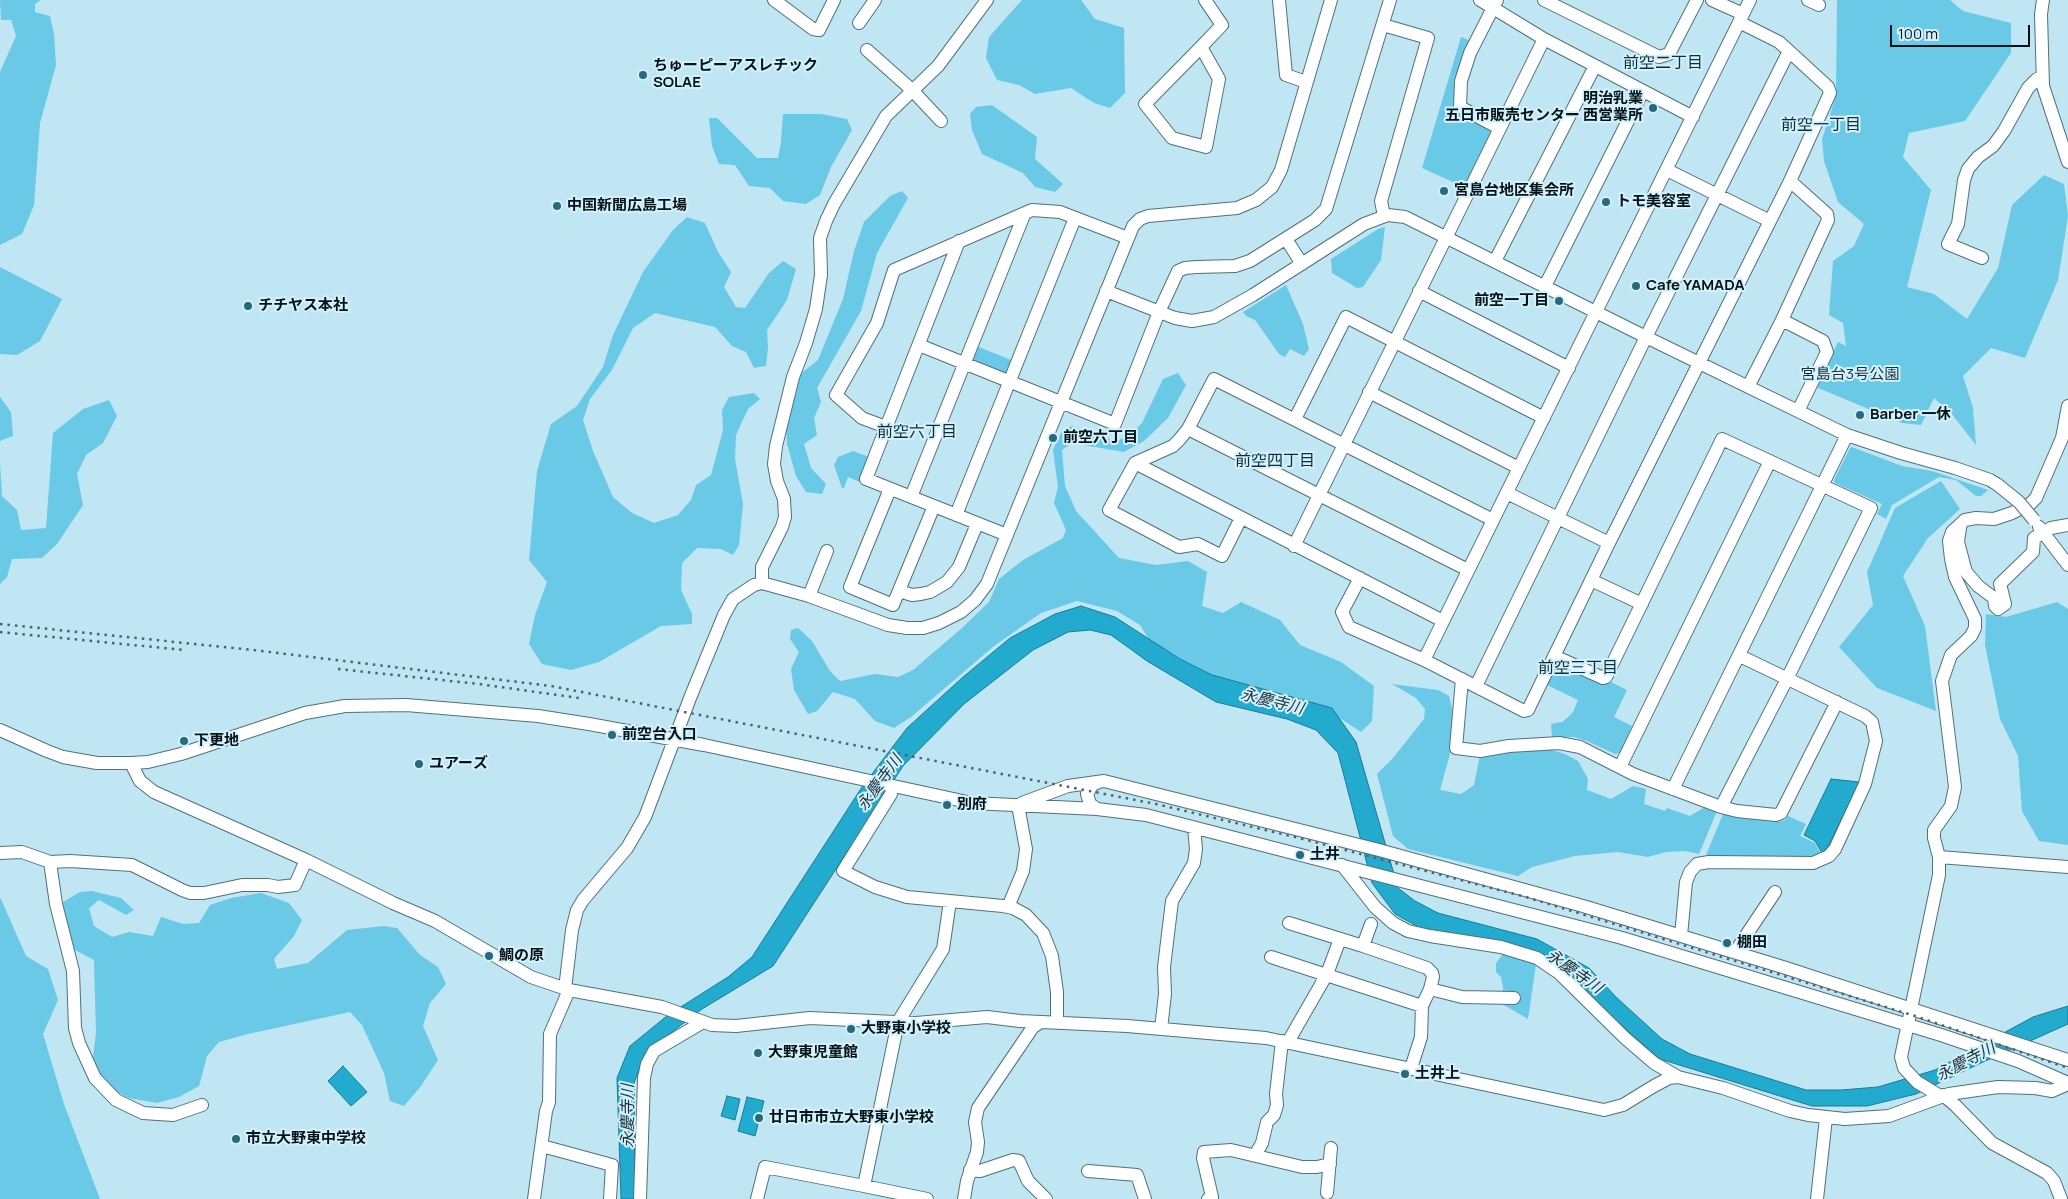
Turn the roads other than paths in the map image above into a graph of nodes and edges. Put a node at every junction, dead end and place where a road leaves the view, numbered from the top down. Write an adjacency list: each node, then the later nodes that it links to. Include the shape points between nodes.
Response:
1 (774, 0): 15 (street)
2 (834, 0): 15 (street, via 819,30 813,29)
3 (875, 0): 18 (street)
4 (987, 0): 27 (street, via 950,52)
5 (1205, 0): 21 (street, via 1222,25)
6 (1279, 0): 26 (street, via 1286,75)
7 (1331, 0): 26 (street)
8 (1390, 0): 19 (street)
9 (1480, 0): 16 (street)
10 (1544, 0): 11 (street, via 1659,57 1669,54)
11 (1697, 0)
12 (1712, 0): 17 (street)
13 (1750, 0): 17 (street)
14 (2043, 0): 25 (street)
15 (788, 4)
16 (1496, 4): 20 (street); 31 (street, via 1470,53 1461,81 1460,108)
17 (1741, 18): 23 (street); 29 (street)
18 (859, 23)
19 (1383, 25): 37 (street, via 1428,38 1381,201); 42 (street, via 1326,209)
20 (1544, 39): 24 (street); 31 (street)
21 (1200, 47): 21 (street, via 1219,78 1206,146 1172,138 1145,104)
22 (867, 50): 27 (street)
23 (1789, 51): 34 (street, via 1828,87 1830,93); 35 (street)
24 (1595, 66): 28 (street); 45 (street)
25 (2042, 78): 32 (street); 44 (street, via 2028,88 2004,131 1968,169 1964,180 1958,224 1948,244)
26 (1306, 82): 41 (street, via 1278,179 1264,194 1237,208 1148,216 1133,226)
27 (912, 90): 30 (street); 97 (street, via 886,116 834,204 820,238 821,275 816,309 793,377 776,446 774,464 784,499 785,517 762,567)
28 (1643, 91): 29 (street); 47 (street)
29 (1693, 117): 33 (street)
30 (941, 121)
31 (1499, 128): 40 (street)
32 (2068, 162)
33 (1667, 170): 35 (street); 51 (street)
34 (1790, 180): 39 (street); 52 (street, via 1826,214 1828,220)
35 (1718, 196): 39 (street); 53 (street)
36 (1024, 215): 38 (street, via 1032,210 1060,212); 43 (street); 56 (street)
37 (1384, 216): 40 (street, via 1405,217); 46 (street, via 1364,224)
38 (1075, 218): 41 (street); 59 (street)
39 (1770, 221): 57 (street)
40 (1446, 236): 45 (street); 49 (street)
41 (1128, 238): 48 (street)
42 (1286, 239): 46 (street); 50 (street, via 1235,266 1178,271)
43 (959, 241): 55 (street); 67 (street, via 894,270 877,323 836,395 862,418)
44 (1982, 258)
45 (1495, 261): 47 (street)
46 (1302, 264): 50 (street, via 1223,313 1192,321)
47 (1545, 286): 51 (street)
48 (1106, 291): 50 (street); 62 (street)
49 (1419, 291): 54 (street); 58 (street)
50 (1159, 312): 62 (street, via 1114,424)
51 (1596, 312): 53 (street); 58 (street)
52 (1782, 320): 60 (street); 64 (street, via 1823,341 1827,352)
53 (1646, 338): 57 (street); 83 (street)
54 (1394, 342): 61 (street); 65 (street); 66 (street, via 1346,318)
55 (919, 345): 56 (street); 67 (street)
56 (964, 363): 59 (street); 79 (street)
57 (1699, 363): 60 (street); 90 (street)
58 (1569, 368): 65 (street)
59 (1010, 382): 62 (street); 81 (street)
60 (1748, 387): 64 (street)
61 (1369, 392): 71 (street); 74 (street)
62 (1062, 402): 89 (street)
63 (2068, 406): 70 (street)
64 (1798, 412): 69 (street)
65 (1544, 418): 74 (street)
66 (1295, 419): 68 (street, via 1214,379); 71 (street)
67 (886, 428): 76 (street, via 866,479)
68 (1188, 429): 73 (street, via 1173,446); 78 (street)
69 (1847, 435): 75 (street); 88 (street, bridge, via 1990,480 2019,502)
70 (2065, 438): 85 (street, via 2041,490 2030,504 1994,519 1976,518)
71 (1344, 444): 78 (street); 84 (street)
72 (1770, 461): 75 (street); 100 (street, via 1722,439); 112 (street)
73 (1135, 463): 82 (street); 82 (street, via 1109,510 1179,547 1198,544 1222,556)
74 (1519, 468): 77 (street)
75 (1822, 486): 103 (street); 105 (street, via 1871,508)
76 (890, 489): 79 (street); 98 (street, via 850,587 893,605)
77 (1507, 493): 83 (street); 84 (street)
78 (1319, 495): 91 (street); 94 (street)
79 (911, 497): 80 (street)
80 (934, 506): 81 (street); 98 (street)
81 (956, 515): 86 (street)
82 (1241, 518): 91 (street)
83 (1558, 518): 90 (street); 107 (street)
84 (1493, 520): 94 (street)
85 (1961, 523): 88 (street, via 1958,542 1966,572 1994,598 1994,606 1998,609 2005,604 2000,584 2033,552 2032,540); 121 (street, via 1949,541 1950,559 1975,619 1975,628 1951,655 1942,681 1955,787 1951,806 1934,830)
86 (977, 524): 89 (street); 98 (street, via 958,567 947,582 921,594)
87 (2068, 525): 88 (street)
88 (2043, 532): 93 (street)
89 (1007, 535): 99 (street, via 986,584 975,600 953,617 931,626 897,627)
90 (1609, 543): 96 (street)
91 (1294, 546): 95 (street)
92 (828, 551): 99 (street)
93 (2068, 565)
94 (1468, 570): 101 (street)
95 (1360, 578): 101 (street); 104 (street, via 1342,612 1349,627)
96 (1591, 580): 100 (street); 102 (street)
97 (762, 583): 99 (street); 110 (street, via 739,594 728,607)
98 (899, 591)
99 (809, 596)
100 (1642, 604): 102 (street, via 1606,677)
101 (1443, 621): 104 (street)
102 (1554, 656): 107 (street, via 1528,710 1524,711)
103 (1740, 656): 105 (street); 114 (street)
104 (1424, 660): 106 (street)
105 (1787, 678): 108 (street); 117 (street)
106 (1462, 679): 107 (street); 112 (street, via 1456,748 1480,751 1559,743 1580,748)
107 (1476, 686)
108 (1837, 702): 117 (street, via 1781,813); 131 (street, via 1872,722 1876,741 1865,784 1835,849 1829,856 1813,863 1698,864 1686,882)
109 (0, 730): 111 (street, via 63,756 97,763)
110 (675, 739): 111 (street, via 538,716 365,704 305,713 181,754); 115 (street, via 861,778); 137 (street, via 637,833 577,910)
111 (131, 764): 122 (street, via 136,776 149,789)
112 (1620, 767): 114 (street)
113 (1104, 781): 116 (street, via 1068,786); 118 (street, via 1092,784 1087,794 1090,804); 131 (street, via 1379,850)
114 (1673, 788): 117 (street)
115 (894, 790): 116 (street, via 972,803); 127 (street, via 843,871 890,892 924,900)
116 (1018, 805): 118 (street); 128 (street, via 1026,849 1023,871)
117 (1721, 807)
118 (1097, 809): 119 (street, via 1146,815)
119 (1194, 828): 124 (street); 147 (street, via 1194,863 1172,901)
120 (0, 853): 123 (street, via 22,852)
121 (1939, 856): 125 (street); 141 (street, via 1937,885)
122 (306, 860): 123 (street, via 295,885 242,885 204,893 190,893 132,866); 137 (street, via 442,925 531,977)
123 (50, 862): 154 (street, via 56,904 73,971 75,1028 95,1078 116,1100 143,1113 173,1115)
124 (1342, 865): 146 (street, via 1622,938); 151 (street, via 1375,907 1408,931 1501,947 1537,958 1559,973 1654,1063)
125 (2068, 867)
126 (1775, 892): 134 (street)
127 (950, 901): 128 (street); 143 (street, via 943,949)
128 (1008, 907): 145 (street, via 1026,915 1049,944 1057,992)
129 (1288, 923): 132 (street)
130 (1372, 924): 133 (street)
131 (1681, 936): 134 (street)
132 (1340, 939): 133 (street); 136 (street)
133 (1363, 946): 138 (street, via 1427,968 1433,977)
134 (1735, 952): 141 (street)
135 (1271, 957): 136 (street)
136 (1327, 974): 140 (street); 148 (street)
137 (567, 989): 142 (street, via 656,1005); 156 (street, via 550,1034 549,1102)
138 (1430, 989): 139 (street, via 1462,997); 140 (street)
139 (1514, 998)
140 (1422, 1006): 150 (street, via 1421,1037)
141 (1912, 1009): 146 (street); 149 (street)
142 (702, 1022): 143 (street, via 724,1026 810,1018); 166 (street, via 654,1051 646,1064)
143 (898, 1022): 144 (street, via 987,1017); 162 (street)
144 (1041, 1022): 145 (street); 160 (street, via 1033,1027 978,1108 974,1122 977,1152)
145 (1056, 1022): 147 (street)
146 (1909, 1025): 152 (street, via 2018,1061); 153 (street, via 1901,1057 1904,1068 1918,1082)
147 (1161, 1029): 148 (street)
148 (1285, 1041): 150 (street); 158 (street, via 1277,1105 1267,1122)
149 (2068, 1060)
150 (1411, 1068): 151 (street, via 1604,1110 1623,1105 1669,1078)
151 (1678, 1077): 155 (street, via 1723,1088 1790,1111)
152 (2068, 1084): 153 (street, via 2052,1091 1998,1087)
153 (1941, 1096): 155 (street, via 1889,1116); 174 (street, via 1955,1105 1992,1143 2047,1172)
154 (202, 1105)
155 (1826, 1118): 173 (street)
156 (542, 1146): 164 (street); 165 (street, via 612,1165)
157 (1332, 1148): 159 (street)
158 (1257, 1152)
159 (1330, 1164): 163 (street); 172 (street, via 1302,1167 1230,1150 1204,1152 1212,1197)
160 (970, 1170): 169 (street); 170 (street, via 980,1171 1018,1161 1028,1181)
161 (1088, 1171): 171 (street, via 1137,1175)
162 (864, 1186): 167 (street, via 765,1167); 168 (street)
163 (1328, 1193)
164 (534, 1199)
165 (610, 1199)
166 (640, 1199)
167 (757, 1199)
168 (928, 1199)
169 (964, 1199)
170 (1046, 1199)
171 (1145, 1199)
172 (1208, 1199)
173 (1817, 1199)
174 (2061, 1199)

